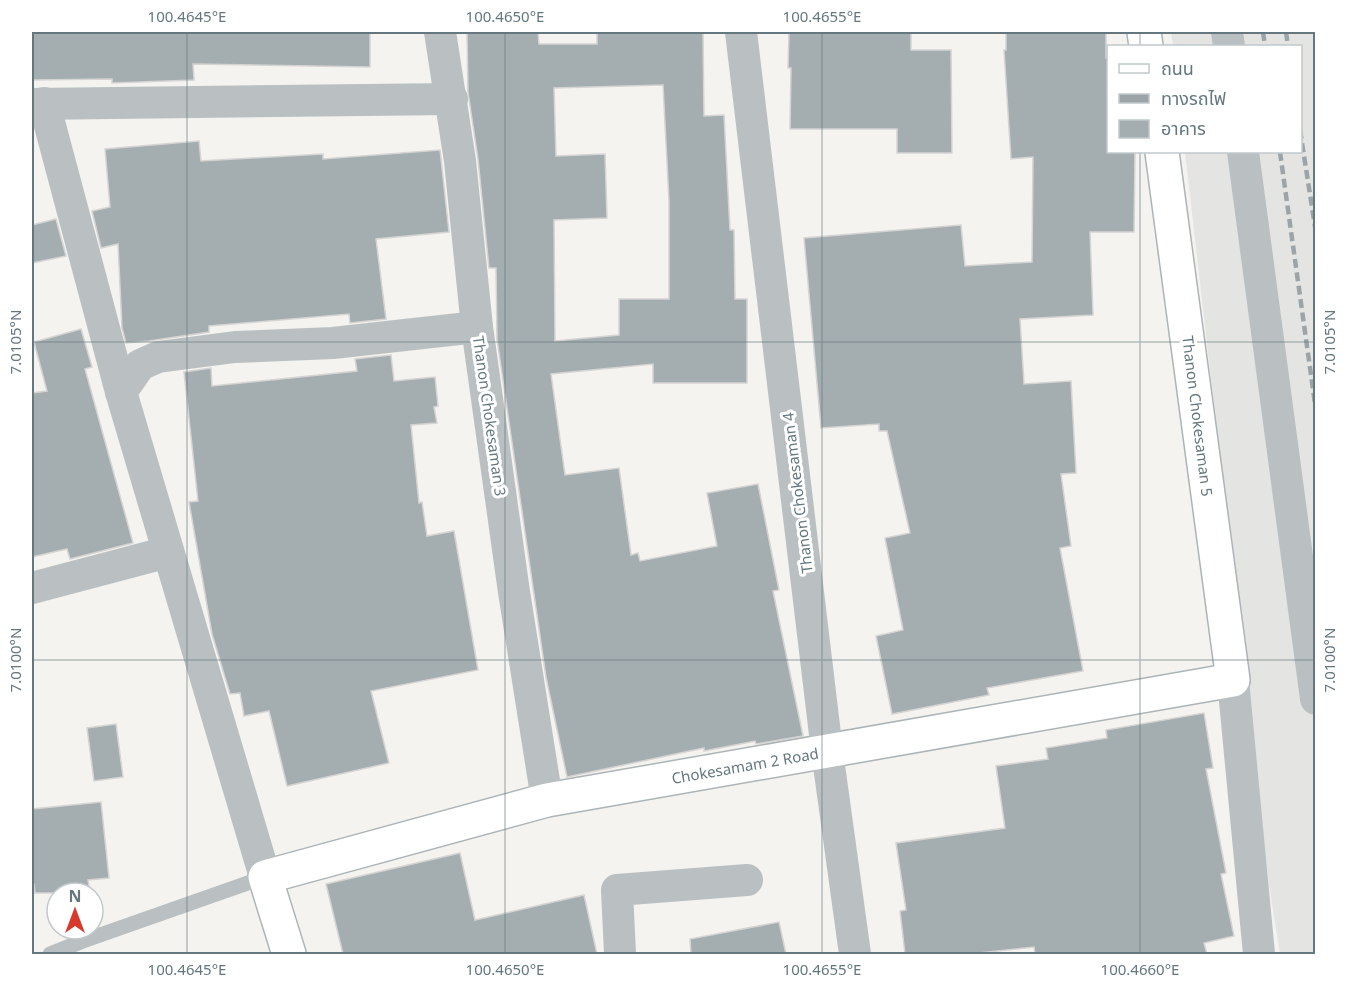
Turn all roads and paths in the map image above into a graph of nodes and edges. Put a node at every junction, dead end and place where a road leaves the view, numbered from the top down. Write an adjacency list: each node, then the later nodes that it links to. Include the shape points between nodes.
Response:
1 (440, 32): 3 (street, Thanon Chokesaman 3)
2 (741, 32): 13 (street, Thanon Chokesaman 4)
3 (452, 99): 4 (street); 7 (street, Thanon Chokesaman 3)
4 (38, 104): 8 (street)
5 (1162, 153): 11 (street, Thanon Chokesaman 5)
6 (1243, 153): 12 (street)
7 (477, 327): 8 (street, via 158,357 140,365); 14 (street, Thanon Chokesaman 3)
8 (121, 392): 9 (street)
9 (168, 552): 10 (street); 15 (street)
10 (32, 588)
11 (1233, 680): 13 (street, Chokesamam 2 Road); 21 (street)
12 (1316, 699)
13 (827, 751): 14 (street, Chokesamam 2 Road); 20 (street, Thanon Chokesaman 4)
14 (547, 800): 15 (street, Chokesamam 2 Road)
15 (265, 877): 17 (lane); 18 (street)
16 (747, 880): 19 (street, via 617,890)
17 (50, 954)
18 (289, 954)
19 (620, 954)
20 (855, 954)
21 (1259, 954)

